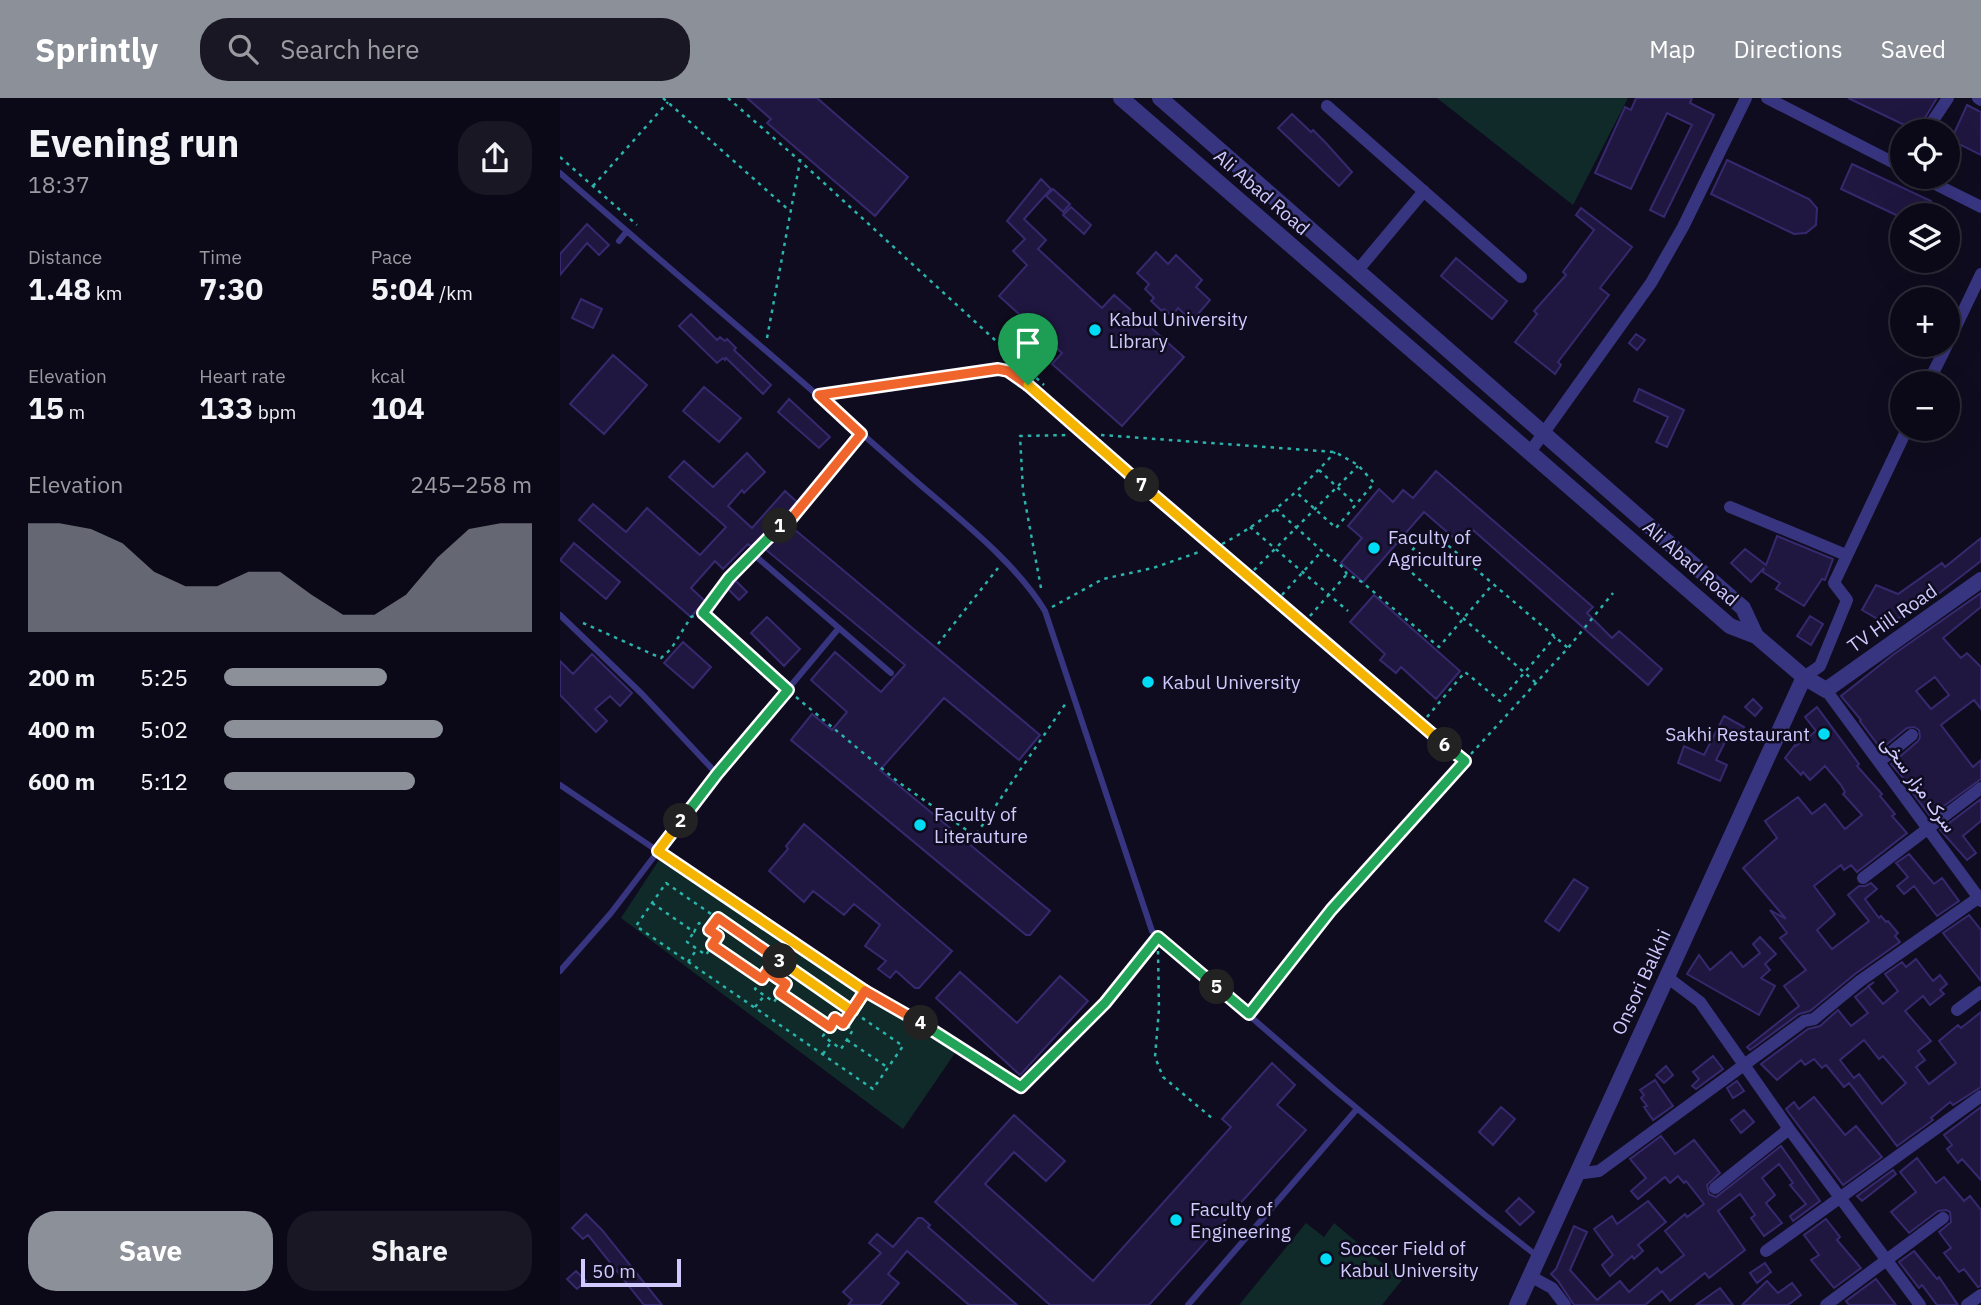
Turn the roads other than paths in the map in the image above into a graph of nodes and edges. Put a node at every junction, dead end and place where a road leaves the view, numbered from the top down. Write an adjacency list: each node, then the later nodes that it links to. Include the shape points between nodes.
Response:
1 (1121, 98): 11 (street, Ali Abad Road)
2 (1160, 98): 8 (street, Ali Abad Road)
3 (1746, 98): 22 (street, via 1651,283)
4 (1767, 98): 9 (street)
5 (1948, 98): 7 (street)
6 (1327, 106): 13 (street)
7 (1934, 119)
8 (1225, 153): 11 (street); 17 (street, Ali Abad Road)
9 (1890, 161)
10 (560, 173): 15 (lane)
11 (1208, 173): 24 (street, Ali Abad Road)
12 (1945, 189): 14 (street)
13 (1424, 191): 17 (street); 19 (street)
14 (1981, 207)
15 (627, 231): 16 (lane); 21 (lane)
16 (619, 242)
17 (1358, 270): 22 (street, Ali Abad Road)
18 (1981, 274): 20 (street)
19 (1521, 277)
20 (1960, 317)
21 (819, 395): 44 (lane, via 1033,591 1045,611 1129,867); 49 (lane, via 998,369 1016,375 1465,761 1331,910)
22 (1543, 432): 24 (street); 31 (street, Ali Abad Road, via 1742,608)
23 (1900, 441): 27 (street)
24 (1530, 452): 31 (street, Ali Abad Road, via 1730,626)
25 (1730, 507): 27 (street)
26 (752, 553): 30 (lane)
27 (1846, 555): 33 (street, via 1835,583 1847,600 1820,666)
28 (1981, 580): 34 (street, TV Hill Road)
29 (560, 615): 37 (lane)
30 (839, 628): 32 (lane); 37 (lane)
31 (1756, 636): 33 (street)
32 (891, 673)
33 (1804, 677): 34 (street); 46 (street, Onsori Balkhi)
34 (1826, 690): 36 (street, سرک مزار سخی)
35 (1912, 735): 36 (street)
36 (1880, 762): 40 (street, سرک مزار سخی)
37 (717, 774): 41 (lane)
38 (560, 785): 41 (lane)
39 (1981, 788): 40 (street)
40 (1927, 827): 42 (street); 43 (street, سرک مزار سخی)
41 (658, 851): 44 (lane, via 865,991 1021,1087 1105,1003); 45 (lane)
42 (1863, 878)
43 (1980, 898): 50 (street)
44 (1158, 937): 49 (lane)
45 (560, 971)
46 (1667, 977): 50 (street, via 1700,1002); 54 (street, Onsori Balkhi)
47 (1981, 992): 48 (street)
48 (1957, 1010)
49 (1249, 1014): 52 (lane)
50 (1744, 1064): 53 (street); 54 (street, via 1599,1171)
51 (1981, 1096): 56 (street)
52 (1357, 1109): 59 (lane); 63 (lane)
53 (1789, 1129): 55 (street); 56 (street)
54 (1576, 1174): 59 (street, Onsori Balkhi)
55 (1715, 1188)
56 (1840, 1199): 58 (street); 60 (street)
57 (1943, 1218): 60 (street)
58 (1766, 1251)
59 (1538, 1257): 61 (street, Onsori Balkhi)
60 (1887, 1260): 66 (street); 67 (street)
61 (1530, 1276): 64 (street, Onsori Balkhi); 65 (street, via 1552,1288)
62 (1981, 1295): 68 (street)
63 (1188, 1305)
64 (1517, 1305)
65 (1565, 1305)
66 (1826, 1305)
67 (1920, 1305)
68 (1967, 1305)

